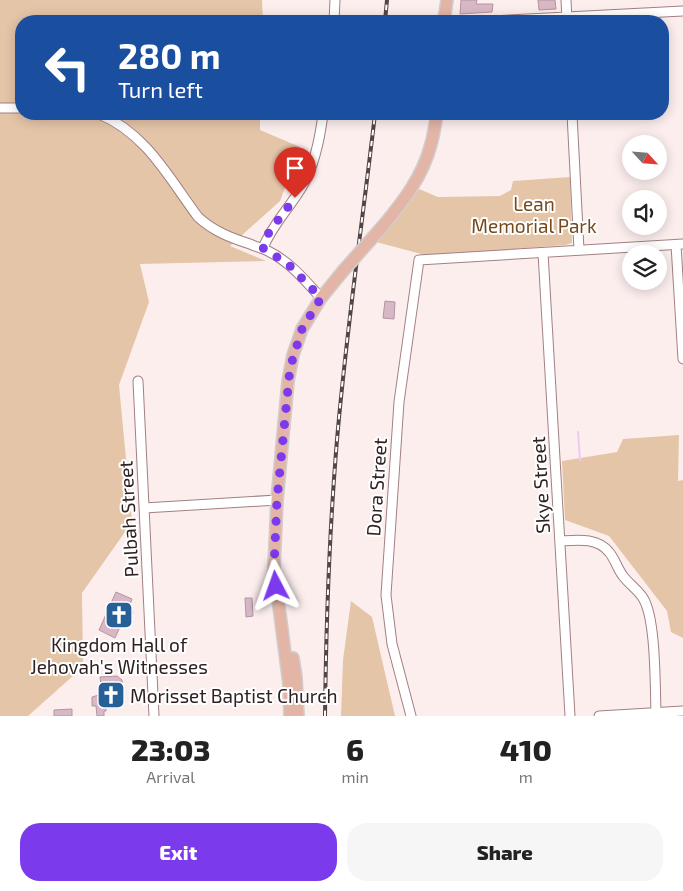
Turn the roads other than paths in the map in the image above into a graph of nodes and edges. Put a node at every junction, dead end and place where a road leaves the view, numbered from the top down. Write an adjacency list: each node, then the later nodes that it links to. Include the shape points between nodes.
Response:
1 (335, 0): 6 (street)
2 (447, 0): 7 (main road)
3 (452, 0): 8 (main road)
4 (566, 0): 9 (street)
5 (683, 10): 10 (street)
6 (334, 15)
7 (445, 15)
8 (451, 15)
9 (567, 15)
10 (619, 15)
11 (0, 108): 12 (street)
12 (15, 108)
13 (114, 120): 18 (street, via 148,147 198,217 208,226)
14 (322, 120): 18 (street, via 309,174 269,232)
15 (435, 120): 21 (main road, bridge, via 429,152 415,182 382,227)
16 (572, 120): 19 (street)
17 (680, 245): 19 (street); 22 (street)
18 (263, 248): 21 (street, via 289,265)
19 (579, 250): 20 (street)
20 (543, 252): 27 (street, Skye Street); 33 (street, Dora Street, via 419,260 399,402 386,594 392,644)
21 (321, 298): 25 (main road, via 302,329 293,355)
22 (682, 322): 23 (street)
23 (683, 360)
24 (138, 381): 26 (street, Pulbah Street)
25 (277, 500): 26 (street); 31 (main road, via 274,568); 32 (main road, via 280,575 296,676)
26 (144, 508): 30 (street, Pulbah Street)
27 (560, 541): 29 (street, via 584,540 603,546 625,579 643,598 651,622); 34 (street, Skye Street)
28 (683, 711): 29 (street)
29 (656, 712): 35 (street)
30 (154, 716)
31 (290, 716)
32 (298, 716)
33 (411, 716)
34 (570, 716)
35 (600, 716)

